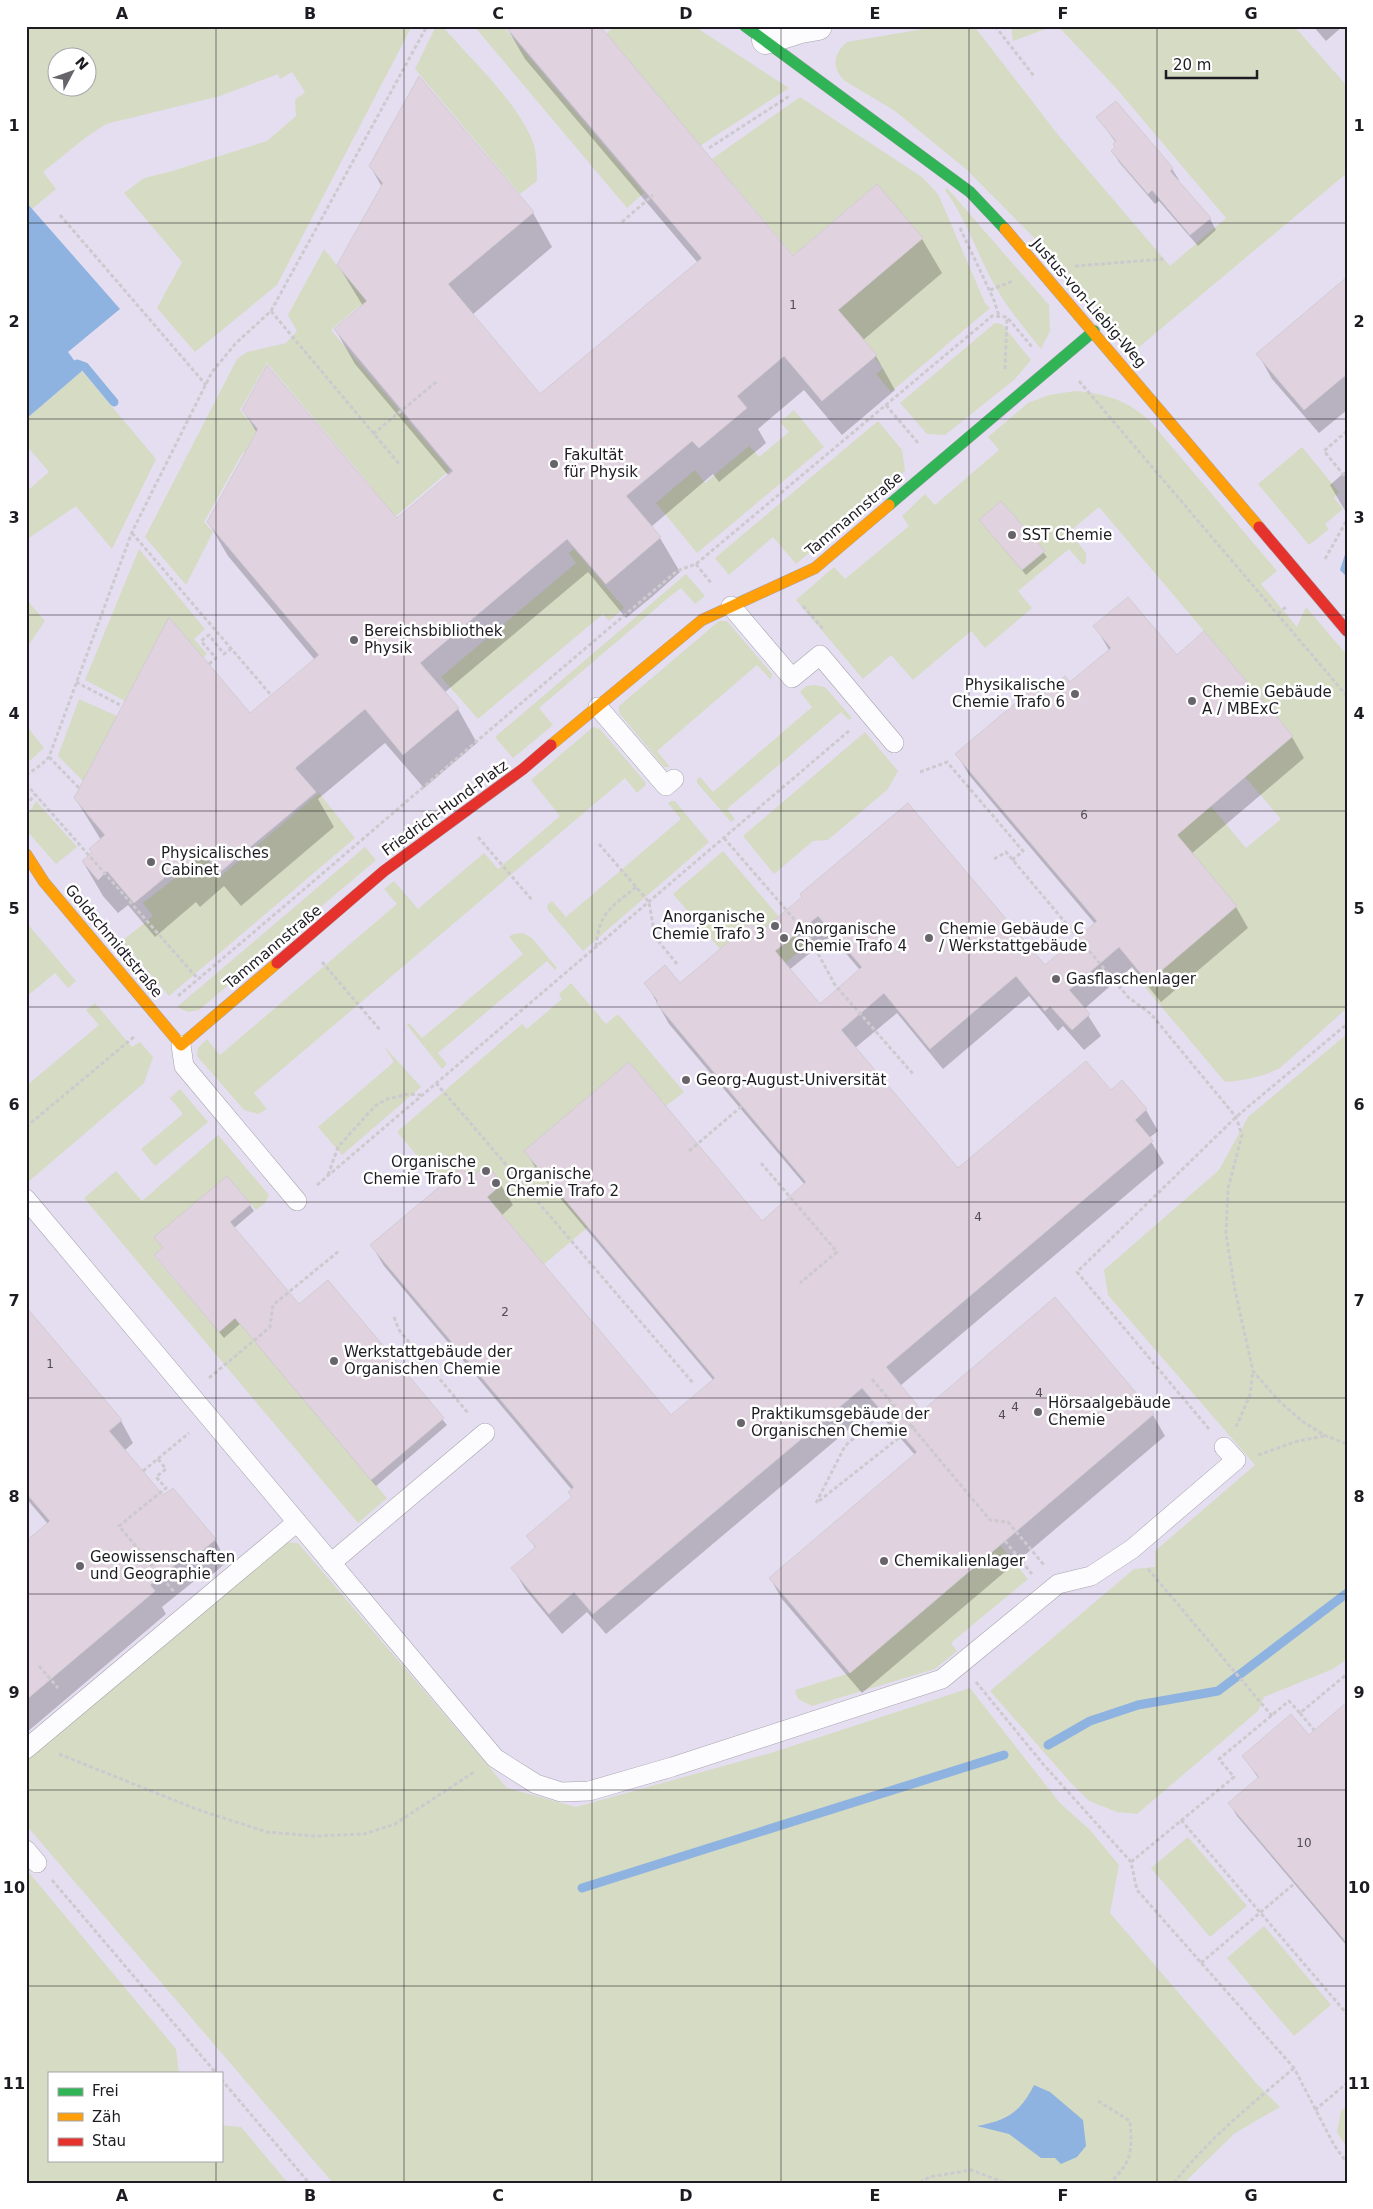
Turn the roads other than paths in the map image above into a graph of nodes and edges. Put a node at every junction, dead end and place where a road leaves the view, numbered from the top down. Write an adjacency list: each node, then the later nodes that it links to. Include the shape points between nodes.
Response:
1 (818, 26): 2 (street)
2 (755, 33): 3 (street, Justus-von-Liebig-Weg, via 970,192)
3 (1094, 331): 4 (street, Tammannstraße, via 815,568); 5 (street, Justus-von-Liebig-Weg)
4 (731, 606): 6 (street, Tammannstraße, via 702,620); 7 (lane, via 792,678 820,655)
5 (1347, 631)
6 (598, 707): 8 (street, Tammannstraße); 9 (lane, via 666,786)
7 (894, 742)
8 (523, 769): 11 (street, Friedrich-Hund-Platz)
9 (674, 779)
10 (26, 854): 12 (street, Goldschmidtstraße, via 44,882)
11 (384, 871): 12 (street, Tammannstraße)
12 (181, 1045): 14 (lane, via 184,1066)
13 (26, 1198): 17 (lane)
14 (297, 1201)
15 (485, 1433): 18 (lane)
16 (1230, 1453): 18 (lane, via 1132,1549 1091,1576 1058,1584 942,1679 589,1791 561,1792 536,1784 495,1758)
17 (297, 1522): 18 (lane); 19 (lane)
18 (331, 1563)
19 (26, 1748)

